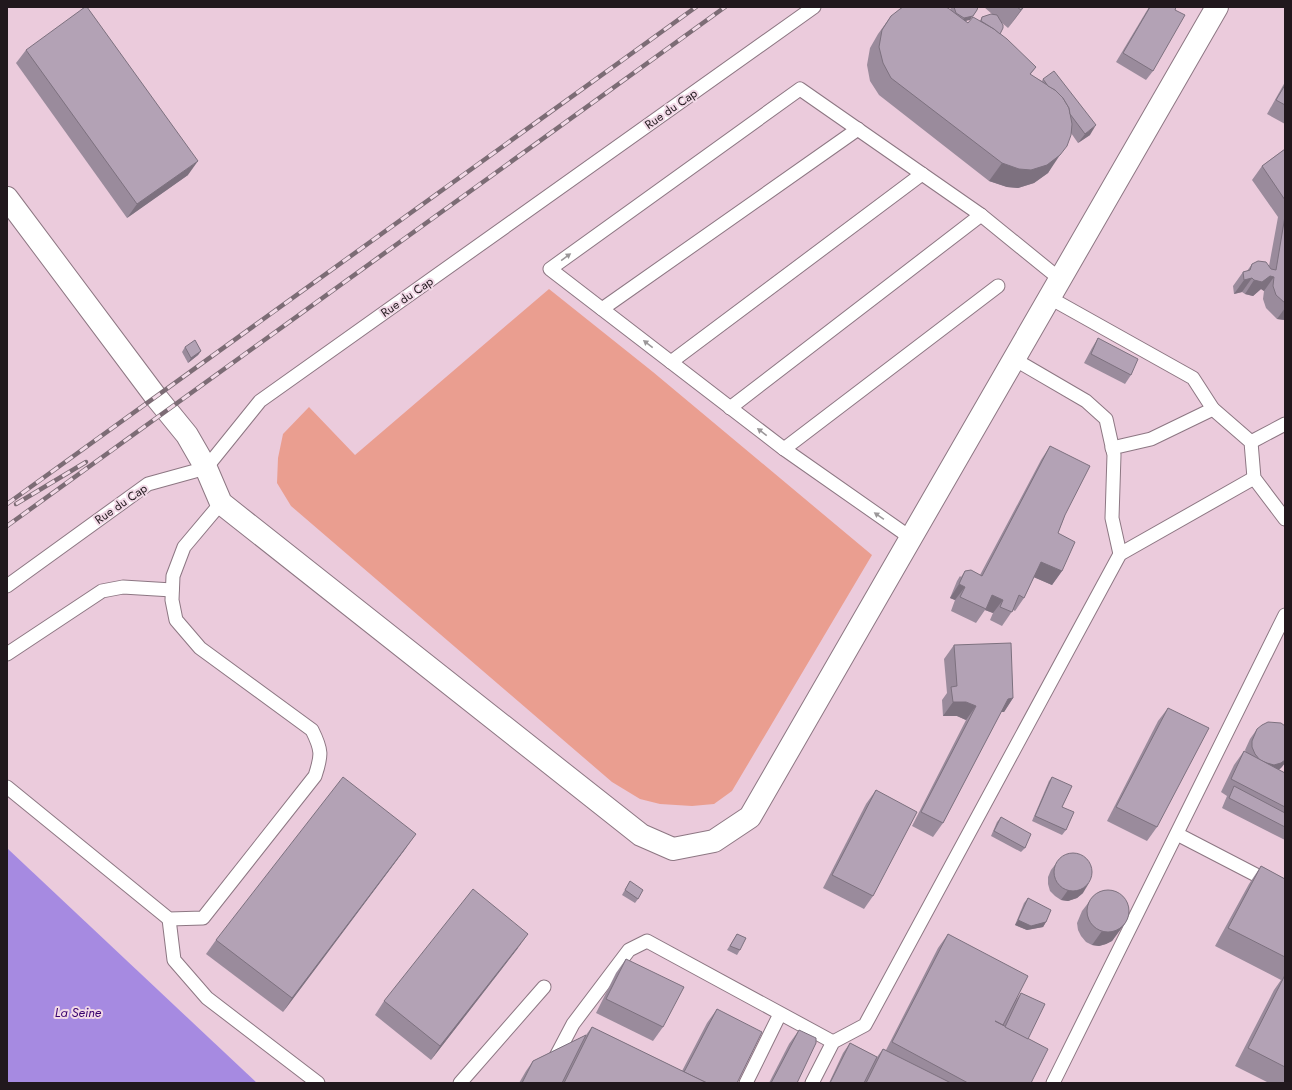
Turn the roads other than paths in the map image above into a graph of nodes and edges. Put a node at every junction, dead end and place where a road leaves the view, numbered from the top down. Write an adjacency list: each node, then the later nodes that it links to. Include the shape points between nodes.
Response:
1 (814, 7): 19 (lane, Rue du Cap, via 260,401)
2 (1217, 7): 7 (street)
3 (858, 129): 4 (lane); 10 (lane); 10 (lane, one-way to 3, via 550,268 800,89)
4 (922, 174): 6 (lane); 12 (lane)
5 (7, 198): 19 (street, via 187,435)
6 (981, 215): 7 (lane); 13 (lane)
7 (1060, 280): 9 (street)
8 (998, 286): 18 (lane)
9 (1050, 298): 11 (street); 14 (lane, via 1194,378)
10 (602, 309): 12 (lane, one-way to 10)
11 (1014, 359): 17 (lane, via 1086,401 1106,419); 23 (street)
12 (671, 362): 13 (lane)
13 (730, 408): 18 (lane, one-way to 13)
14 (1213, 409): 16 (lane); 17 (lane, via 1151,439)
15 (1285, 424): 16 (lane)
16 (1251, 442): 20 (lane)
17 (1112, 448): 24 (lane, via 1112,518)
18 (784, 449): 23 (lane, one-way to 18)
19 (206, 468): 21 (street); 25 (lane, Rue du Cap, via 148,484)
20 (1254, 478): 22 (lane); 24 (lane)
21 (221, 503): 23 (street, via 641,835 673,849 714,841 750,816); 26 (lane, via 184,547 173,576)
22 (1285, 519)
23 (911, 538)
24 (1120, 554): 35 (lane, via 865,1025)
25 (7, 586)
26 (172, 590): 28 (lane, via 123,587 102,591); 32 (lane, via 176,620 200,648 312,730 320,745 320,761 314,776 202,918)
27 (1285, 615): 30 (lane)
28 (7, 654)
29 (7, 787): 32 (lane)
30 (1177, 834): 31 (lane); 41 (lane)
31 (1285, 890)
32 (169, 919): 36 (lane, via 174,960 208,998)
33 (544, 987): 37 (lane)
34 (780, 1014): 35 (lane); 38 (lane, via 647,942 628,950 573,1024); 39 (lane)
35 (833, 1042): 40 (lane)
36 (318, 1083)
37 (460, 1083)
38 (542, 1083)
39 (746, 1083)
40 (812, 1083)
41 (1053, 1083)

